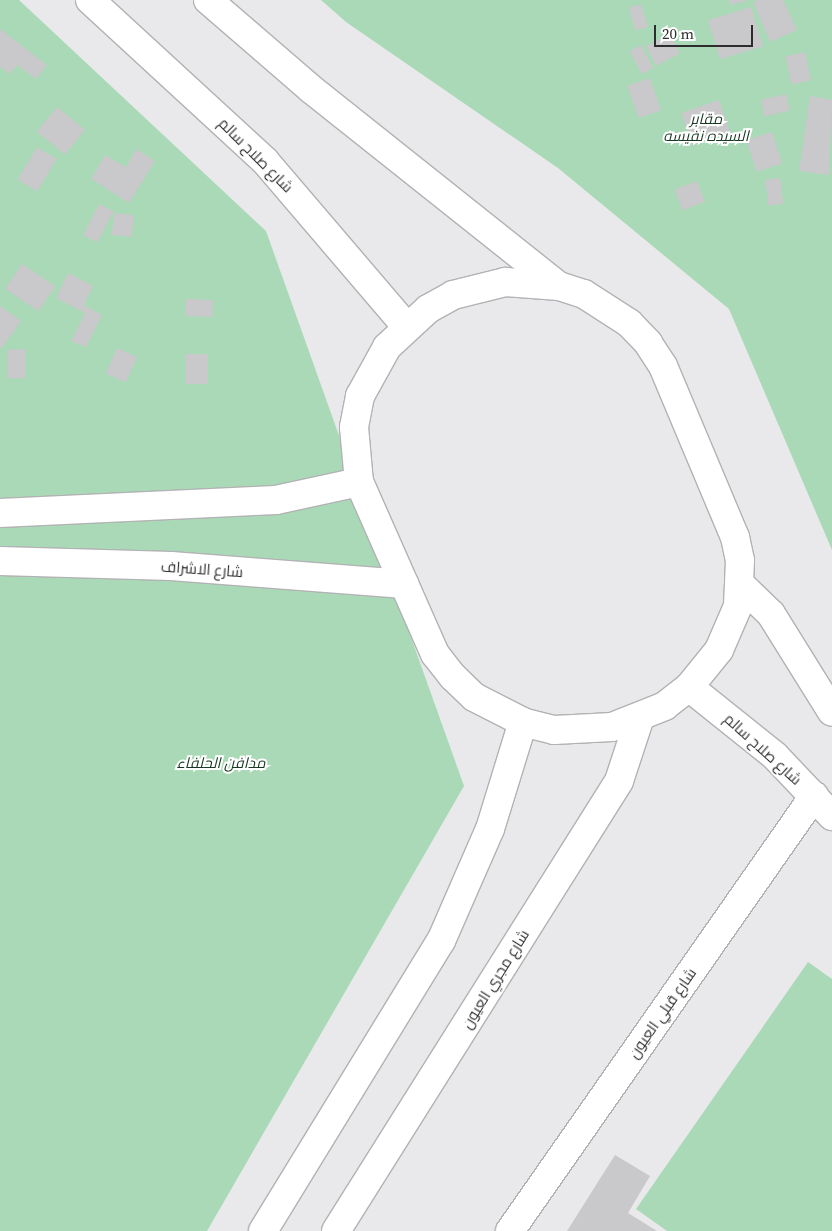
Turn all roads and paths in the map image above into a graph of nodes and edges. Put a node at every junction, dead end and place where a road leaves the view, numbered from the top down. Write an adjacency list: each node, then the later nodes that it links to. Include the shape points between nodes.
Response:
1 (90, 0): 4 (main road, شارع صلاح سالم, via 265,161)
2 (208, 0): 3 (main road, via 342,114)
3 (559, 286): 4 (main road, via 514,282 478,286 444,300); 9 (main road, via 584,294 630,323 663,366 735,537)
4 (406, 326): 5 (main road, via 377,363 360,396 354,427)
5 (359, 482): 6 (main road, via 276,500); 8 (main road)
6 (0, 513)
7 (0, 561): 8 (main road, شارع الاشراف, via 171,566)
8 (404, 584): 13 (main road, via 435,654 453,677 474,697)
9 (740, 584): 10 (main road, via 731,626 719,650); 11 (main road, via 771,614)
10 (689, 687): 12 (main road); 14 (main road, شارع صلاح سالم, via 775,756)
11 (832, 712)
12 (640, 720): 13 (main road, via 583,731); 17 (main road, شارع مجري العيون, via 619,781)
13 (523, 722): 16 (main road, via 490,829 441,942)
14 (814, 796): 15 (main road, شارع صلاح سالم); 18 (main road, شارع قبلي العيون)
15 (832, 816)
16 (263, 1231)
17 (336, 1231)
18 (510, 1231)

